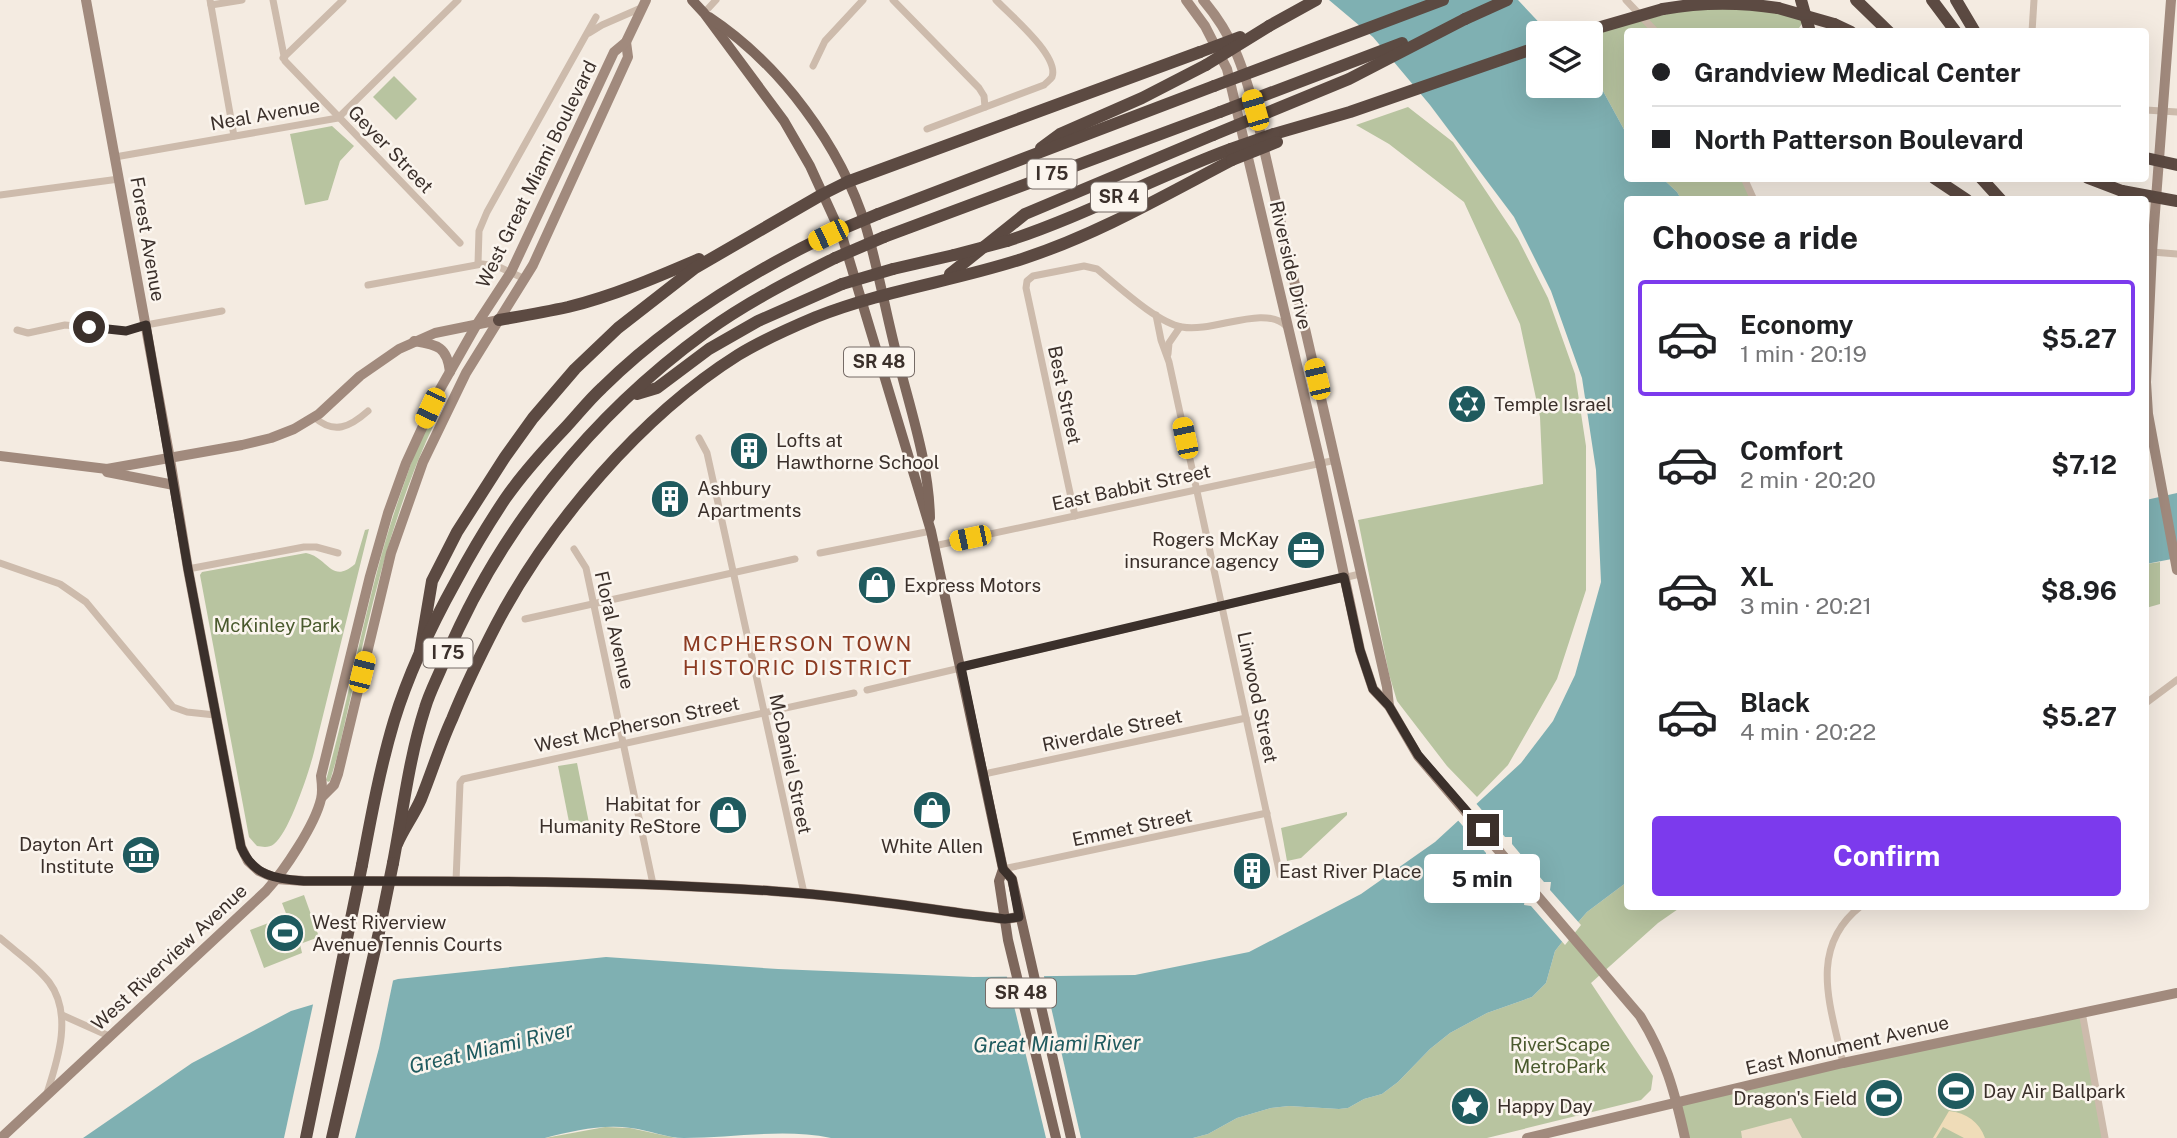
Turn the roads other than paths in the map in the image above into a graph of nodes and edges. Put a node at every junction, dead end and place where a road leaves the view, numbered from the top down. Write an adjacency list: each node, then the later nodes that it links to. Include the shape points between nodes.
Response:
1 (86, 0): 51 (main road, Forest Avenue)
2 (242, 0): 23 (street)
3 (273, 0): 40 (street)
4 (343, 0): 40 (street)
5 (458, 0): 46 (street, Neal Avenue)
6 (692, 0): 25 (main road, SR 48)
7 (716, 0): 25 (street)
8 (863, 0): 41 (street, via 825,41)
9 (893, 0): 42 (street, via 979,88)
10 (996, 0): 42 (street, via 1042,47 1053,68 1052,78)
11 (1186, 0): 81 (main road, Riverside Drive, via 1227,69)
12 (1203, 0): 93 (main road, Riverside Drive, via 1241,62 1255,110)
13 (1316, 0): 28 (highway)
14 (1443, 0): 49 (highway, I 75, bridge)
15 (1507, 0): 27 (highway, I 75)
16 (1626, 0): 30 (street)
17 (1801, 0): 31 (highway)
18 (1856, 0): 33 (highway)
19 (1931, 0): 34 (highway)
20 (1956, 0): 35 (highway)
21 (2034, 0): 36 (street)
22 (2172, 0): 44 (main road)
23 (210, 3): 48 (street)
24 (644, 4): 37 (street); 38 (main road, West Great Miami Boulevard)
25 (704, 13): 55 (main road, SR 48, via 729,29 795,95); 59 (main road, SR 48, via 784,121)
26 (596, 17): 37 (street)
27 (1465, 19): 71 (highway, bridge, via 1349,79 1025,214 955,272); 86 (highway, I 75, bridge, via 835,258 718,324)
28 (1269, 26): 49 (highway, bridge, via 1206,65 1060,134); 55 (highway, bridge)
29 (1603, 26): 32 (highway, bridge, via 1663,9 1721,3 1778,8)
30 (1652, 28)
31 (1809, 28)
32 (1842, 28)
33 (1885, 28)
34 (1953, 28)
35 (1973, 28)
36 (2032, 28)
37 (586, 36): 68 (street, via 486,212 479,231)
38 (626, 42): 69 (main road, West Great Miami Boulevard, via 614,52); 70 (main road, West Great Miami Boulevard, via 628,57)
39 (1526, 51): 50 (highway, bridge)
40 (283, 58): 46 (street, Geyer Street)
41 (813, 66)
42 (985, 107): 47 (street)
43 (2149, 110): 44 (street)
44 (2163, 111): 45 (street); 65 (main road)
45 (2177, 112)
46 (338, 118): 48 (street, Neal Avenue); 64 (street, Geyer Street)
47 (928, 129)
48 (234, 136): 51 (street, Neal Avenue)
49 (1032, 154): 114 (highway, I 75, bridge, via 828,235 767,265 670,330 601,388 505,499 457,578)
50 (1231, 154): 71 (highway, via 1084,236); 86 (highway, SR 4, bridge, via 1181,169 1007,241 842,284 758,321 709,349 657,388)
51 (115, 157): 54 (main road, Forest Avenue)
52 (2149, 159): 53 (highway, bridge)
53 (2177, 165)
54 (119, 179): 60 (street); 79 (main road, Forest Avenue)
55 (847, 182): 59 (highway); 73 (main road, SR 48, via 866,226)
56 (1940, 182): 61 (highway)
57 (1985, 182): 62 (highway)
58 (2098, 182): 63 (highway, bridge)
59 (823, 194): 66 (highway); 74 (main road, SR 48, via 842,236)
60 (0, 195)
61 (1960, 196)
62 (1997, 196)
63 (2177, 201)
64 (460, 243)
65 (2149, 252): 67 (street)
66 (720, 254): 77 (highway, via 593,299); 114 (highway, via 669,286 618,328 533,418 457,532 432,581)
67 (2177, 254)
68 (478, 264): 69 (street); 72 (street)
69 (511, 272): 70 (street); 78 (main road, West Great Miami Boulevard)
70 (525, 279): 77 (main road, West Great Miami Boulevard)
71 (937, 281): 73 (highway)
72 (368, 285)
73 (882, 296): 74 (highway); 99 (main road, SR 48, via 930,497)
74 (861, 302): 99 (main road, SR 48); 128 (highway, via 772,336 700,382 628,447 564,517 497,624)
75 (222, 311): 79 (street)
76 (1156, 315): 80 (street); 84 (street, Linwood Street); 98 (street, Best Street, via 1091,267 1033,276 1027,281)
77 (499, 320): 78 (main road); 126 (main road, West Great Miami Boulevard, via 452,400 415,484 383,583 338,774)
78 (477, 324): 83 (main road); 85 (main road, West Great Miami Boulevard)
79 (146, 325): 82 (street, via 126,331 65,325); 92 (main road, Forest Avenue)
80 (1180, 327): 81 (street, via 1204,328 1255,317 1281,320); 84 (street, Linwood Street, via 1169,343)
81 (1287, 327): 94 (main road, Riverside Drive)
82 (16, 330)
83 (414, 341): 85 (main road, via 442,349); 88 (main road, via 372,366)
84 (1169, 362): 97 (street, Linwood Street)
85 (450, 372): 126 (main road, West Great Miami Boulevard, via 415,443 384,527 321,776)
86 (630, 397): 128 (highway, I 75, via 570,456 526,514 462,619 415,741)
87 (368, 411): 88 (street, via 350,424 334,428)
88 (314, 417): 92 (main road, via 271,438)
89 (2149, 420): 107 (main road)
90 (699, 438): 108 (street, McDaniel Street, via 707,453)
91 (0, 456): 95 (main road)
92 (170, 459): 95 (main road); 96 (main road, Forest Avenue)
93 (1336, 460): 94 (street, East Babbit Street); 109 (main road, Riverside Drive)
94 (1320, 463): 97 (street, East Babbit Street); 110 (main road, Riverside Drive)
95 (90, 468): 96 (main road)
96 (174, 485): 106 (main road, Forest Avenue)
97 (1196, 489): 98 (street, East Babbit Street); 112 (street, Linwood Street)
98 (1075, 516): 100 (street, East Babbit Street)
99 (931, 531): 100 (main road, SR 48); 103 (street)
100 (934, 546): 115 (main road, SR 48)
101 (574, 549): 111 (street, Floral Avenue, via 586,568)
102 (338, 553): 106 (street, via 304,547)
103 (820, 553)
104 (795, 559): 108 (street)
105 (0, 564): 122 (street, via 68,589 86,602 173,707)
106 (188, 569): 122 (main road, Forest Avenue)
107 (2177, 570)
108 (733, 573): 111 (street); 121 (street, McDaniel Street)
109 (1360, 574): 110 (street); 120 (main road, Riverside Drive)
110 (1344, 577): 112 (street); 120 (main road, Riverside Drive, via 1366,671 1373,689)
111 (594, 604): 113 (street); 124 (street, Floral Avenue)
112 (1222, 606): 115 (street); 123 (street, Linwood Street)
113 (525, 619)
114 (420, 652): 148 (highway, I 75, bridge, via 394,722 375,795)
115 (961, 667): 117 (street); 125 (main road, SR 48)
116 (2177, 680): 119 (street)
117 (867, 690)
118 (854, 693): 121 (street, West McPherson Street)
119 (2149, 701)
120 (1389, 706): 145 (main road, Riverside Drive, via 1430,768 1640,1016 1658,1046)
121 (764, 713): 124 (street, West McPherson Street); 134 (street, McDaniel Street)
122 (215, 715): 131 (main road, Forest Avenue, via 241,847 254,868)
123 (1246, 718): 125 (street, Riverdale Street); 127 (street, Linwood Street)
124 (625, 743): 132 (street, West McPherson Street, via 460,783); 133 (street, Floral Avenue)
125 (984, 774): 129 (main road, SR 48)
126 (322, 797): 131 (main road, West Great Miami Boulevard)
127 (1267, 813): 129 (street, Emmet Street); 130 (street, Linwood Street)
128 (397, 844): 149 (highway, I 75, bridge)
129 (1003, 869): 136 (main road, SR 48, via 1012,879); 137 (main road, SR 48, via 999,881)
130 (1280, 875)
131 (277, 879): 132 (main road); 142 (main road, West Riverview Avenue)
132 (456, 881): 133 (main road)
133 (653, 884): 134 (main road)
134 (804, 893): 137 (main road)
135 (1856, 910): 143 (street, via 1830,947 1827,965 1827,987)
136 (1019, 917): 137 (main road); 151 (main road, SR 48)
137 (1005, 919): 150 (main road, SR 48)
138 (0, 938): 141 (street, via 49,982)
139 (2177, 993): 140 (main road, East Monument Avenue)
140 (2082, 1012): 143 (main road, East Monument Avenue); 154 (street)
141 (62, 1015): 142 (street); 144 (street)
142 (109, 1036): 144 (main road, West Riverview Avenue)
143 (1843, 1063): 145 (main road, East Monument Avenue)
144 (46, 1097): 147 (main road, West Riverview Avenue)
145 (1676, 1101): 146 (main road, East Monument Avenue); 153 (main road, Riverside Drive)
146 (1554, 1135): 152 (main road, East Monument Avenue)
147 (1, 1138)
148 (306, 1138)
149 (332, 1138)
150 (1056, 1138)
151 (1071, 1138)
152 (1527, 1138)
153 (1685, 1138)
154 (2105, 1138)

